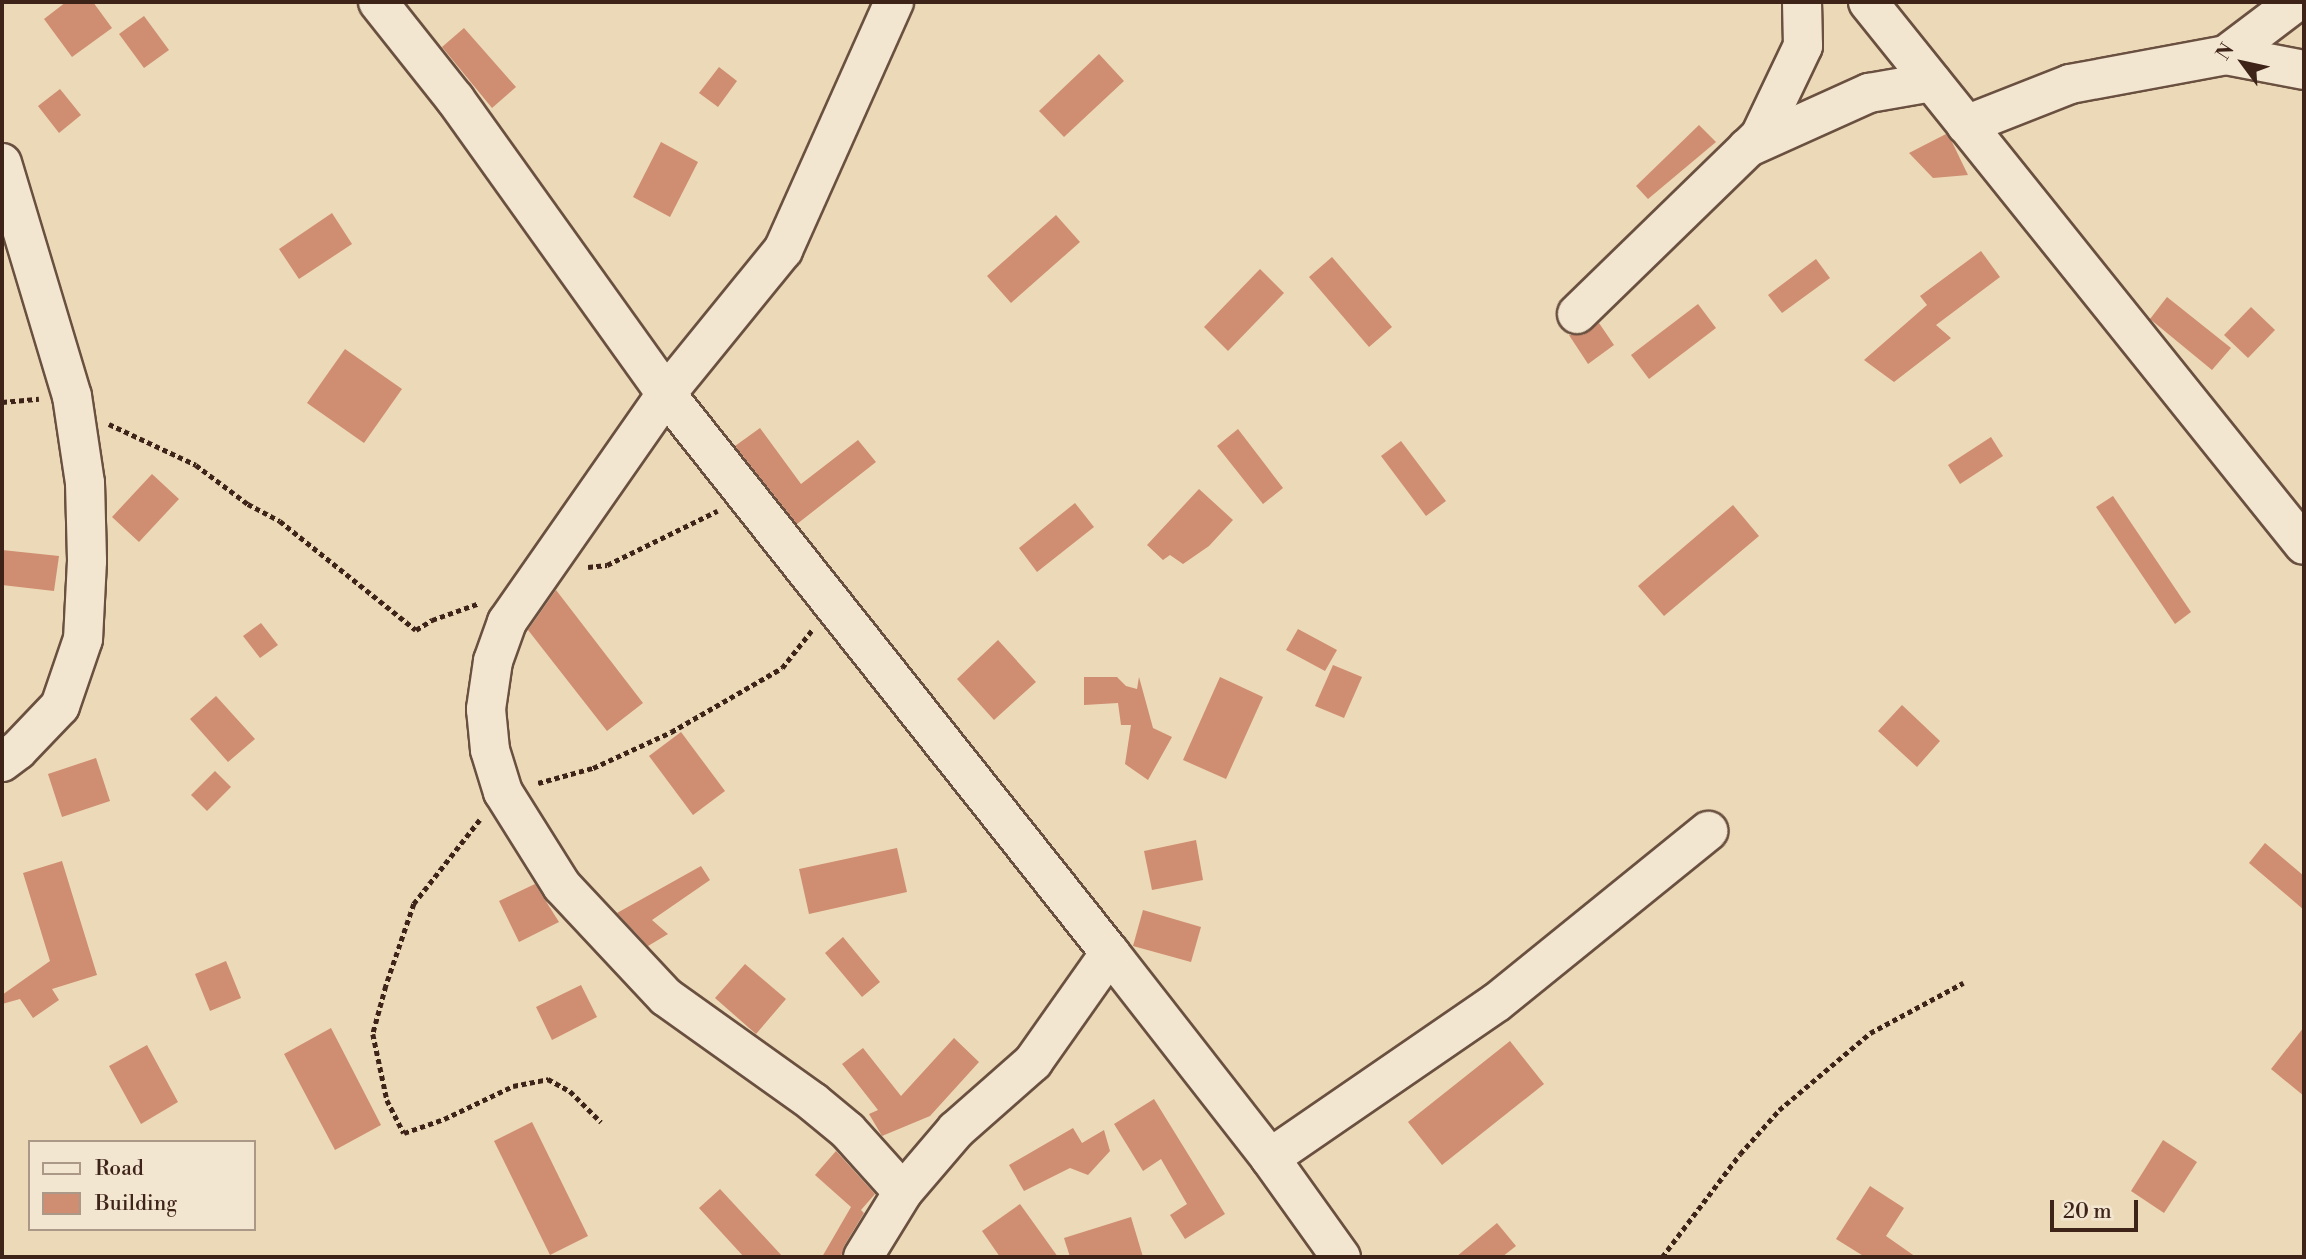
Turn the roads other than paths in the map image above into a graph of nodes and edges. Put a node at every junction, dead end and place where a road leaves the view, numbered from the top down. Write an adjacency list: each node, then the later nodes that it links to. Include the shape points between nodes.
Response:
1 (378, 2): 13 (street, via 464,110)
2 (894, 2): 13 (street, via 783,250)
3 (1802, 2): 10 (street, via 1803,46 1760,136)
4 (1868, 2): 8 (street)
5 (2297, 2): 6 (street)
6 (2226, 55): 7 (street); 9 (street, via 2070,85)
7 (2304, 70)
8 (1932, 82): 9 (street); 10 (street, via 1869,93)
9 (1966, 125): 14 (street)
10 (1746, 148): 12 (street)
11 (2, 163): 15 (street, via 72,396 85,482 88,561 83,639 60,706)
12 (1577, 314)
13 (666, 394): 17 (street); 19 (street, via 507,622 493,661 486,709 490,750 503,792 562,886 646,979 687,1016 830,1117)
14 (2304, 545)
15 (2, 762)
16 (1708, 831): 18 (street, via 1497,1002)
17 (1110, 953): 18 (street); 19 (street, via 1033,1062 956,1130)
18 (1270, 1158): 21 (street)
19 (903, 1192): 20 (street)
20 (863, 1257)
21 (1341, 1257)

